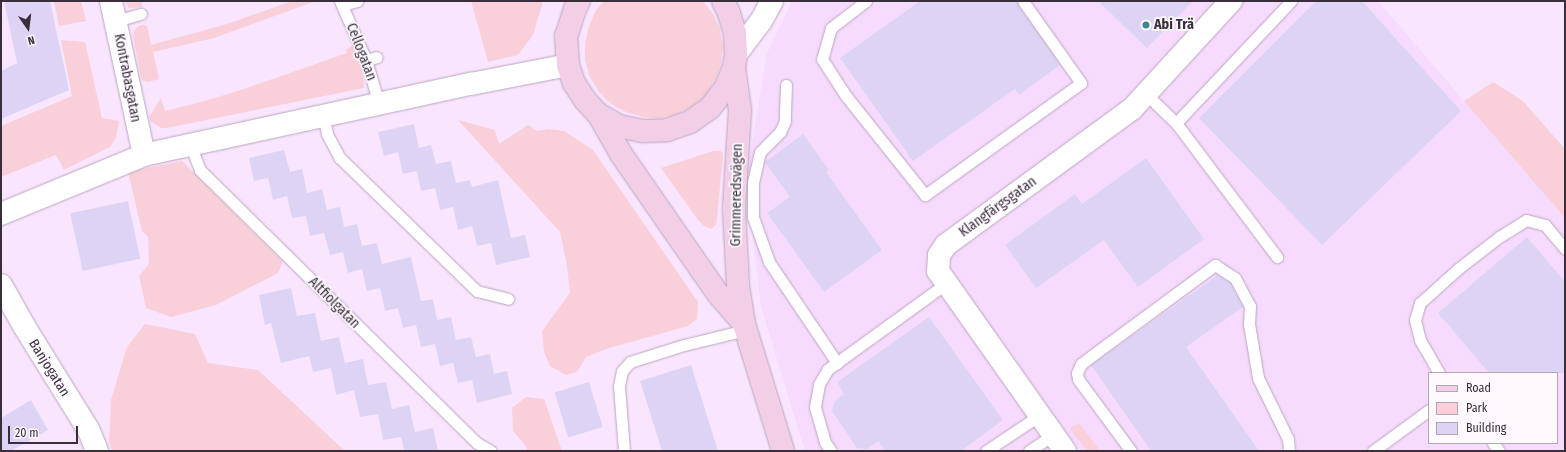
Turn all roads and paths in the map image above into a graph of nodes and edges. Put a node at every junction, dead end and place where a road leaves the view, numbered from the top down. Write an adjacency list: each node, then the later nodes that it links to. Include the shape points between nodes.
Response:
1 (357, 1): 8 (lane)
2 (722, 1): 14 (street, Grimmeredsvägen, via 730,13 735,33)
3 (772, 1): 14 (street)
4 (866, 1): 5 (lane, via 831,28 822,59 846,96 925,195 1081,83)
5 (1023, 1)
6 (1231, 1): 17 (street, Klangfärgsgatan)
7 (1292, 1): 21 (lane)
8 (341, 3): 13 (lane, Cellogatan)
9 (576, 4): 15 (street, via 566,36)
10 (114, 11): 11 (lane); 23 (street, Kontrabasgatan)
11 (141, 14)
12 (377, 57): 13 (lane)
13 (366, 60): 18 (lane, Cellogatan)
14 (735, 61): 19 (street, via 721,94 710,108 690,122 667,130 643,131 620,126); 30 (street, Grimmeredsvägen, via 740,110 734,209 736,260)
15 (568, 65): 18 (street); 19 (street, via 578,89)
16 (786, 85): 31 (lane, via 785,121 780,132 760,152 753,183 753,217 769,262)
17 (1146, 94): 21 (lane); 27 (street, Klangfärgsgatan, via 1132,109 946,245 939,255 938,271)
18 (379, 104): 20 (street)
19 (598, 114): 30 (street, Grimmeredsvägen, via 622,154 702,271)
20 (323, 116): 22 (street); 29 (lane, via 327,134 340,158 478,290)
21 (1176, 123): 26 (lane)
22 (190, 144): 23 (street); 37 (lane, Altfiolgatan, via 200,170 477,443)
23 (144, 155): 24 (street)
24 (1, 214)
25 (1565, 249): 32 (lane, via 1545,224 1526,220 1459,268 1420,303 1415,320 1420,340)
26 (1277, 257)
27 (947, 283): 31 (lane); 34 (street, Klangfärgsgatan)
28 (1, 285): 36 (street, Banjogatan, via 89,431)
29 (508, 299)
30 (745, 327): 38 (lane, via 630,362 622,372 618,386); 39 (street, Grimmeredsvägen)
31 (837, 363): 40 (lane, via 828,369 819,384 815,407 825,442)
32 (1438, 372)
33 (1428, 411): 45 (lane)
34 (1040, 415): 35 (street, Klangfärgsgatan); 41 (lane)
35 (1059, 442): 42 (lane)
36 (96, 451)
37 (491, 451)
38 (624, 451)
39 (783, 451)
40 (831, 451)
41 (986, 451)
42 (1029, 451)
43 (1131, 451): 44 (lane, via 1078,379 1077,372 1081,364 1099,350 1215,265 1235,278 1250,306 1249,324 1258,378 1288,439)
44 (1289, 451)
45 (1373, 451)

